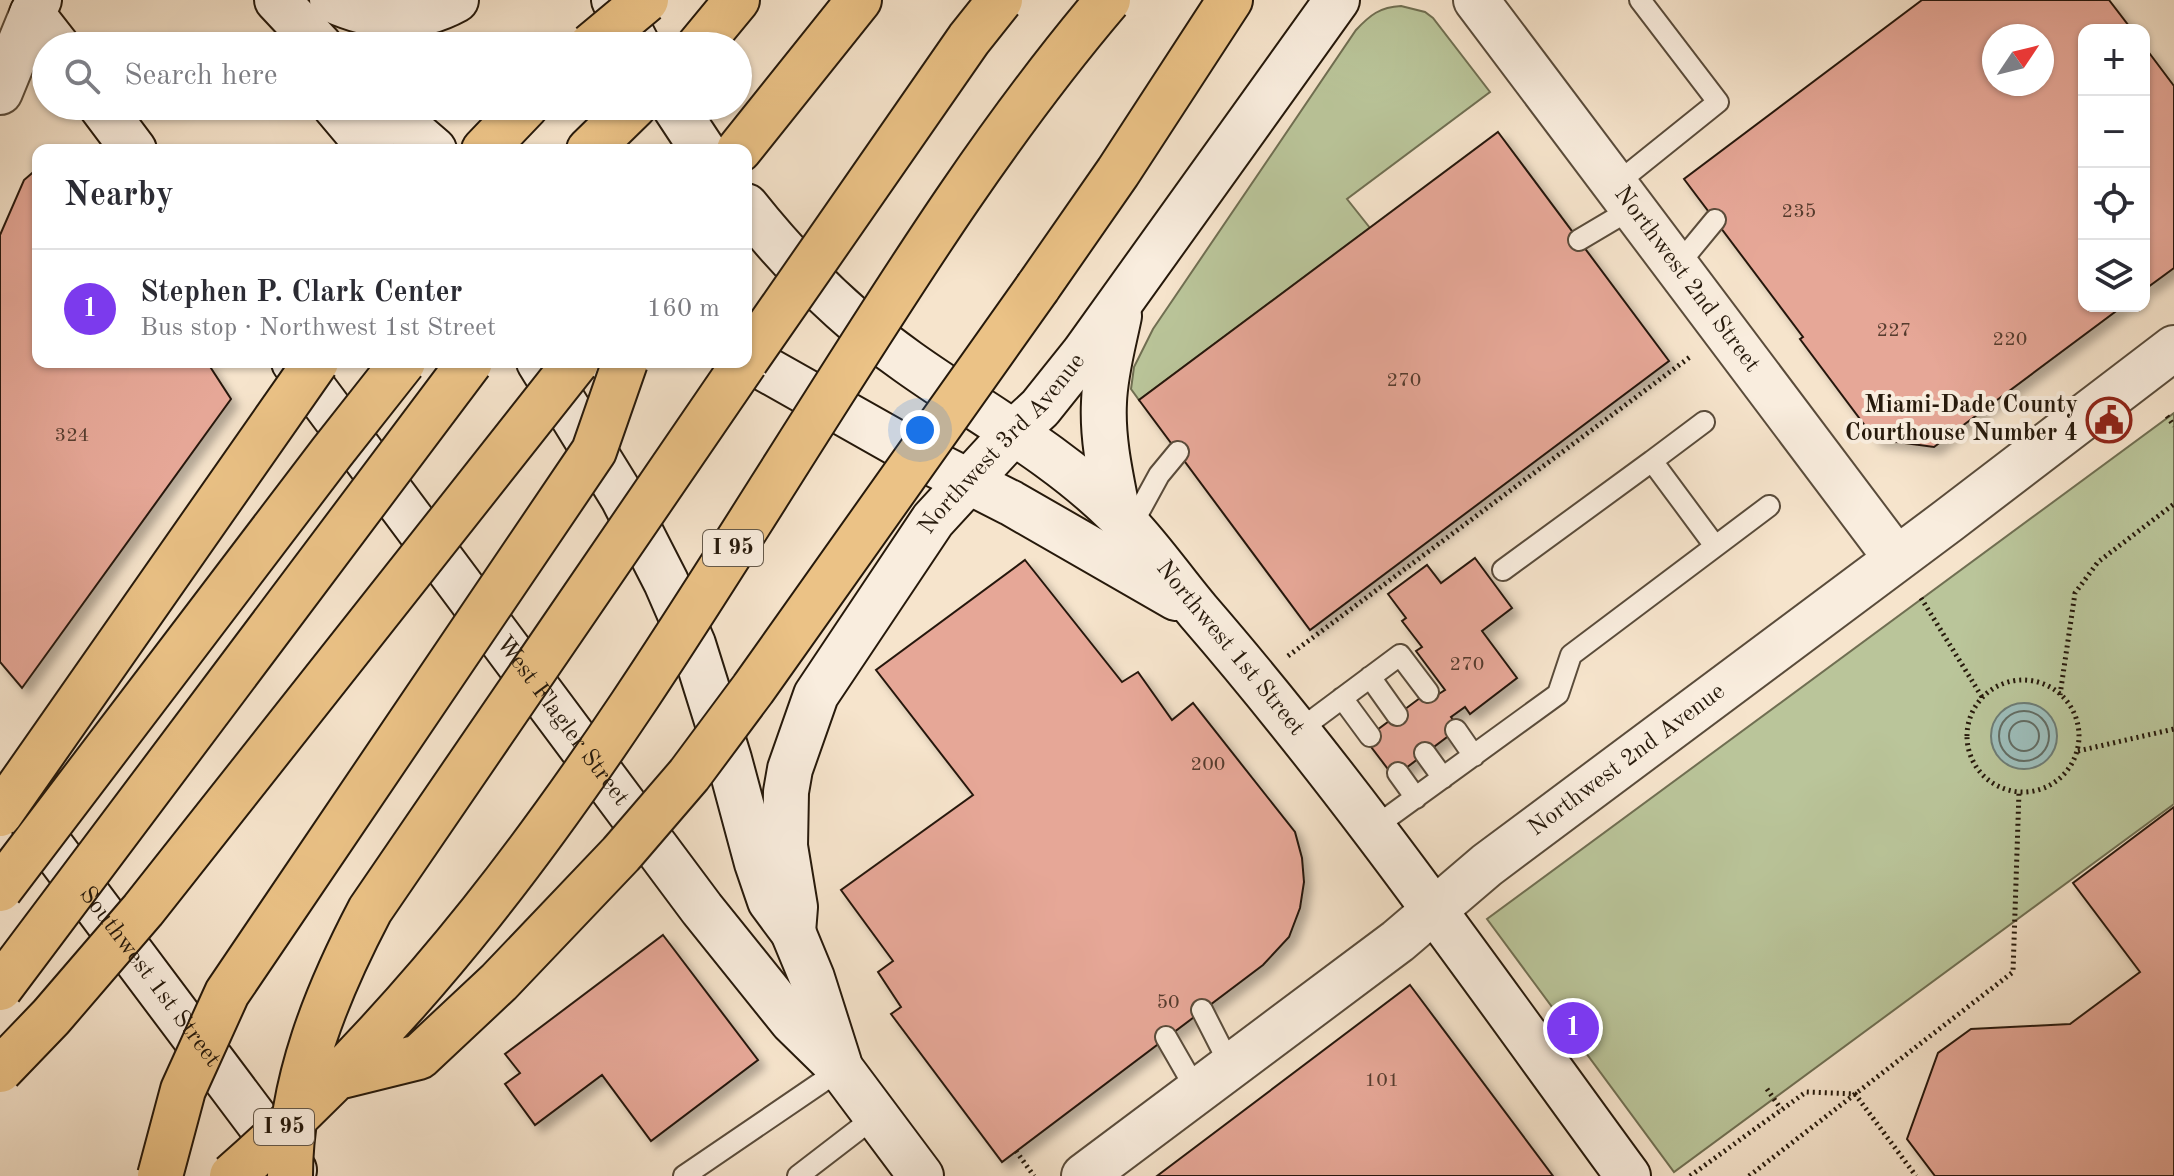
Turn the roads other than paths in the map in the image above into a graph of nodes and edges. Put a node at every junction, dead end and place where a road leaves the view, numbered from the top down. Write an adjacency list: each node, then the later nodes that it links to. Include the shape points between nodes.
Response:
1 (332, 0): 2 (main road, via 385,17 423,13)
2 (456, 0)
3 (614, 0): 16 (main road)
4 (646, 0): 15 (highway, bridge)
5 (737, 0): 17 (highway)
6 (859, 0): 34 (highway)
7 (1000, 0): 42 (highway, bridge)
8 (1108, 0): 86 (highway, I 95, bridge, via 1024,104 957,199 676,638 556,813 438,965)
9 (1230, 0): 86 (highway, bridge, via 1038,287 689,775 499,982 419,1057)
10 (1337, 0): 40 (main road, Northwest 3rd Avenue)
11 (1476, 0): 35 (main road, Northwest 2nd Street)
12 (1640, 0): 35 (lane, via 1718,102)
13 (287, 19): 14 (main road)
14 (303, 32)
15 (608, 32)
16 (631, 32)
17 (711, 32)
18 (32, 38): 19 (main road)
19 (0, 92)
20 (112, 120): 27 (main road)
21 (347, 120): 28 (main road)
22 (399, 120): 29 (main road)
23 (513, 120): 30 (highway)
24 (620, 120): 31 (highway)
25 (650, 120): 32 (highway)
26 (683, 120): 33 (main road)
27 (130, 144)
28 (367, 144)
29 (427, 144)
30 (490, 144)
31 (595, 144)
32 (636, 144)
33 (699, 144)
34 (744, 144)
35 (1624, 196): 38 (lane); 39 (main road, Northwest 2nd Street)
36 (752, 213): 53 (main road, Northwest 1st Street, via 789,257 873,336)
37 (1715, 220): 39 (lane)
38 (1579, 240)
39 (1677, 266): 60 (main road, Northwest 2nd Street)
40 (1125, 295): 53 (main road, Northwest 3rd Avenue, via 1040,408); 58 (main road, via 1104,405 1107,452)
41 (2174, 348): 60 (main road, Northwest 2nd Avenue)
42 (752, 351)
43 (752, 363): 56 (main road)
44 (298, 368): 84 (main road, West Flagler Street, via 711,921 792,1021)
45 (312, 368): 76 (highway, bridge)
46 (398, 368): 78 (highway, bridge)
47 (465, 368): 81 (highway, bridge)
48 (543, 368): 80 (main road, West Flagler Street, via 612,477 671,593 705,681 770,901)
49 (571, 368): 85 (highway, bridge, via 143,910)
50 (623, 368): 89 (highway, bridge, via 594,451 227,993 183,1090)
51 (741, 368): 91 (highway, bridge, via 370,910 317,1028 299,1096)
52 (1704, 422): 55 (lane)
53 (1014, 432): 56 (main road, Northwest 3rd Avenue); 58 (main road, Northwest 1st Street)
54 (1178, 452): 58 (lane)
55 (1652, 461): 59 (lane); 61 (lane)
56 (968, 481): 62 (main road); 80 (main road, Northwest 3rd Avenue, via 933,520 816,695 786,792)
57 (1769, 506): 59 (lane)
58 (1124, 521): 62 (main road, Northwest 1st Street)
59 (1715, 546): 71 (lane, via 1571,655 1558,694)
60 (1896, 558): 79 (main road, Northwest 2nd Avenue)
61 (1503, 570)
62 (1199, 611): 68 (main road, Northwest 1st Street)
63 (1370, 677): 64 (lane, via 1400,655); 65 (lane); 66 (lane)
64 (1428, 692)
65 (1342, 698): 68 (lane); 69 (lane)
66 (1397, 715)
67 (1456, 730): 71 (lane)
68 (1298, 731): 77 (main road, Northwest 1st Street)
69 (1370, 736)
70 (1425, 753): 73 (lane)
71 (1474, 756): 73 (lane)
72 (1398, 773): 75 (lane)
73 (1443, 778): 75 (lane)
74 (0, 779): 92 (main road, Southwest 1st Street)
75 (1416, 798): 77 (lane)
76 (0, 814)
77 (1372, 829): 79 (main road, Northwest 1st Street)
78 (0, 889)
79 (1434, 910): 87 (main road, Northwest 2nd Avenue); 97 (main road, Northwest 1st Street)
80 (793, 932): 84 (main road, West Flagler Street)
81 (0, 988)
82 (1202, 1010): 87 (lane)
83 (1166, 1037): 87 (lane)
84 (841, 1069): 88 (main road, West Flagler Street); 93 (lane)
85 (0, 1070)
86 (334, 1078): 90 (highway, I 95, bridge)
87 (1214, 1079): 96 (main road, Northwest 2nd Avenue)
88 (876, 1116): 94 (lane); 95 (main road, West Flagler Street)
89 (160, 1176)
90 (232, 1176)
91 (290, 1176)
92 (298, 1176)
93 (684, 1176)
94 (798, 1176)
95 (921, 1176)
96 (1084, 1176)
97 (1628, 1176)

